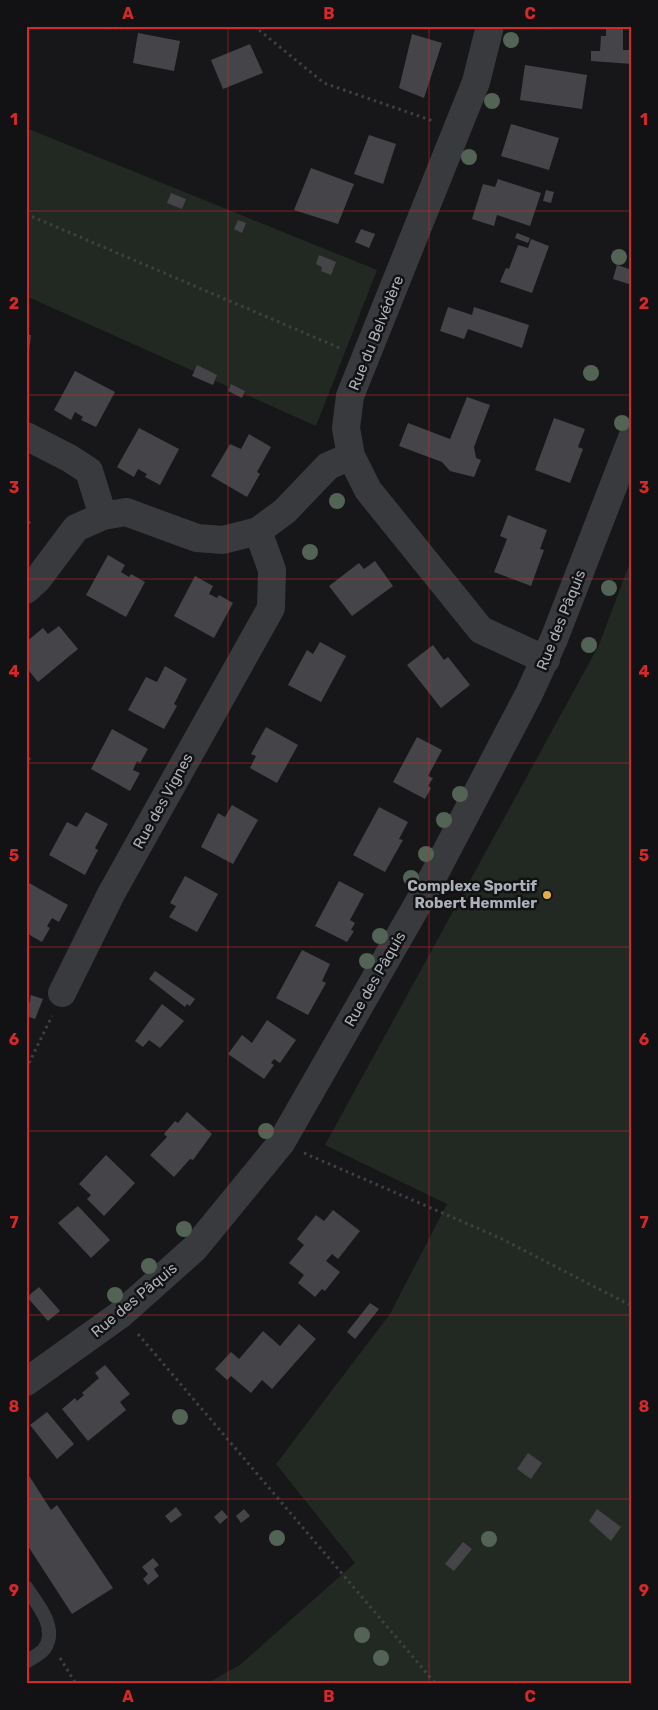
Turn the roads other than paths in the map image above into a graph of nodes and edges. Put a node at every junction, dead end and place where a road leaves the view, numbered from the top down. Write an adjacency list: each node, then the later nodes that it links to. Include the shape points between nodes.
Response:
1 (490, 26): 4 (street, Rue du Belvédère, via 476,82 350,396 346,428)
2 (26, 436): 5 (street, via 88,471)
3 (632, 438): 8 (street, Rue des Pâquis)
4 (351, 456): 6 (street, via 328,466 286,512); 8 (street, Rue du Belvédère, via 368,490 481,630)
5 (103, 516): 6 (street, via 126,512 197,538 223,540); 7 (street, via 76,528)
6 (258, 531): 9 (street, Rue des Vignes, via 272,570 271,608 112,894)
7 (26, 590)
8 (546, 660): 10 (street, Rue des Pâquis, via 427,888 281,1143 195,1248 121,1314)
9 (62, 993)
10 (26, 1382)
11 (26, 1587): 12 (lane, via 48,1622 50,1637 45,1649)
12 (26, 1662)

